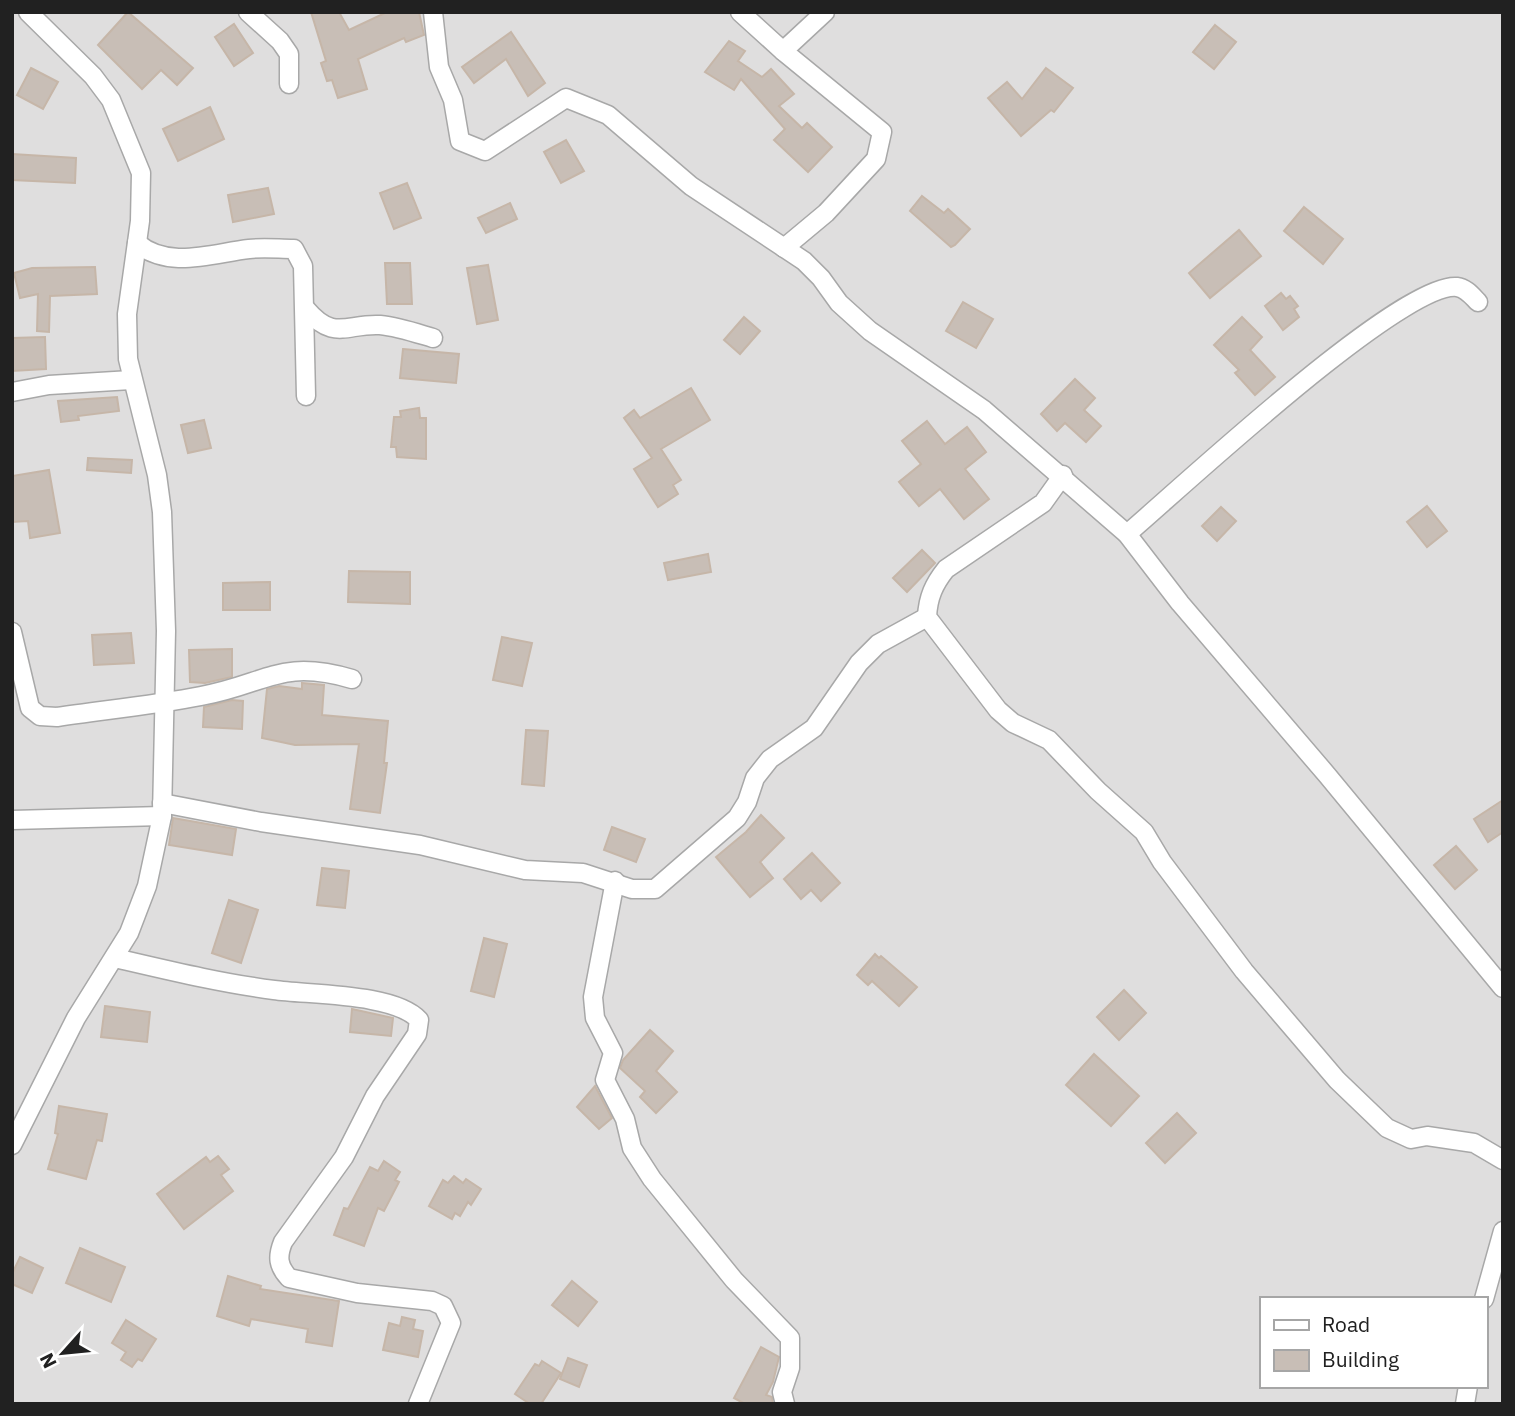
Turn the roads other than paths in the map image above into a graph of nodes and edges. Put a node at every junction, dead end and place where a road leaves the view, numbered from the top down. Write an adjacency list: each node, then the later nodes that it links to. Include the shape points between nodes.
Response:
1 (28, 12): 8 (street, via 111,100 141,173)
2 (248, 12): 7 (street, via 289,54)
3 (433, 12): 9 (street, via 439,67 453,100 460,141 485,151 566,98 586,104 608,115 691,186)
4 (740, 12): 6 (street)
5 (825, 12): 6 (street)
6 (783, 51): 9 (street, via 883,132 876,159 826,213)
7 (289, 84)
8 (137, 243): 11 (street, via 145,250 185,257 253,248 294,249 303,266); 13 (street, via 127,314)
9 (784, 248): 16 (street, via 821,278 839,303 870,331 984,410)
10 (1478, 302): 17 (street, via 1466,289 1449,287 1412,300 1319,369)
11 (306, 309): 12 (street, via 326,327 349,330 377,325); 15 (street)
12 (433, 338)
13 (131, 380): 14 (street, via 49,384); 21 (street, via 163,512)
14 (12, 392)
15 (306, 397)
16 (1063, 475): 17 (street); 18 (street, via 1043,503 946,569 932,592)
17 (1128, 534): 26 (street, via 1180,604)
18 (928, 617): 24 (street, via 878,644 859,663 814,728 771,759 755,778 737,818 680,870 655,890 632,889); 28 (street, via 998,710 1013,723 1049,740 1144,832 1244,971 1337,1080 1387,1128 1410,1139 1427,1136 1474,1143)
19 (12, 632): 21 (street, via 33,713 57,717)
20 (352, 679): 21 (street, via 328,672 284,671 201,696)
21 (164, 700): 22 (street)
22 (162, 810): 23 (street); 24 (street, via 421,845 525,870 583,873); 25 (street, via 147,886)
23 (12, 820)
24 (615, 881): 32 (street, via 593,997 595,1018 613,1054 605,1080 625,1119 632,1149 652,1179 734,1280 790,1338 790,1368 782,1392)
25 (115, 958): 27 (street, via 59,1050); 31 (street, via 275,990 360,998 410,1011 419,1020 417,1034 375,1096 344,1157 278,1254 279,1265 289,1278 443,1306 451,1322)
26 (1503, 988)
27 (12, 1145)
28 (1503, 1160)
29 (1503, 1231): 30 (street)
30 (1485, 1297)
31 (418, 1404)
32 (785, 1404)

